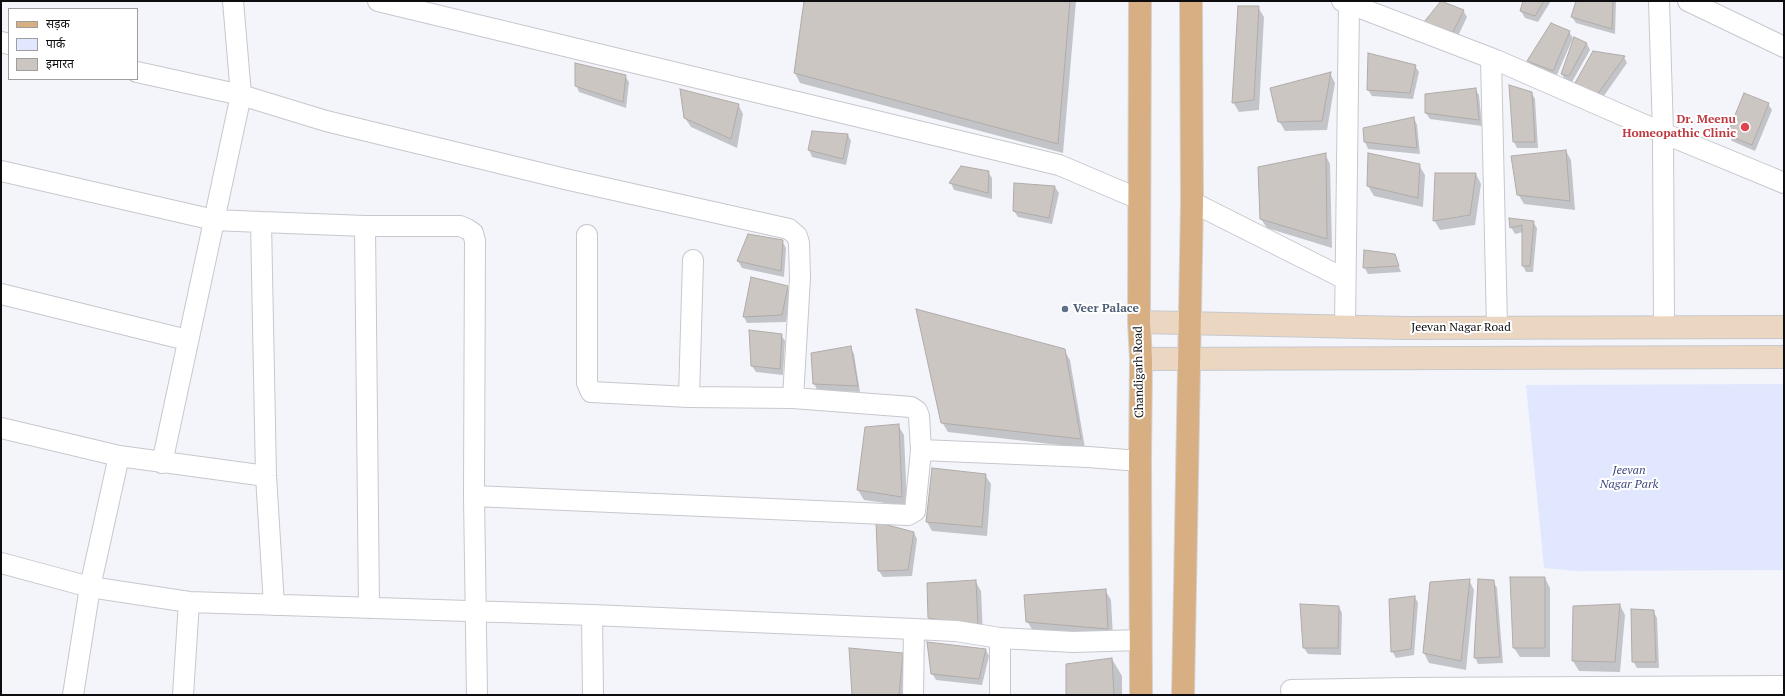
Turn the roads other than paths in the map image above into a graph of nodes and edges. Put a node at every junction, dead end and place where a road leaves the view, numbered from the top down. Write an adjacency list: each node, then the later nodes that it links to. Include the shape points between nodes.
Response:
1 (233, 1): 11 (street)
2 (378, 1): 15 (street, via 1059,165)
3 (1140, 1): 15 (main road, Chandigarh Road)
4 (1191, 1): 16 (main road)
5 (1659, 1): 12 (street)
6 (1688, 1): 8 (street)
7 (1346, 2): 9 (street); 22 (street)
8 (1784, 47)
9 (1491, 58): 12 (street); 29 (street)
10 (138, 72): 11 (street)
11 (241, 95): 17 (street); 35 (street, via 326,121 565,179 789,229 800,243)
12 (1663, 133): 14 (street); 26 (street)
13 (1, 171): 17 (street)
14 (1784, 183)
15 (1139, 199): 24 (main road, Chandigarh Road)
16 (1192, 202): 22 (street); 25 (main road)
17 (214, 220): 18 (street); 30 (street)
18 (261, 222): 19 (street); 41 (street)
19 (366, 226): 42 (street, via 460,226 474,235); 47 (street)
20 (587, 235): 34 (street, via 589,390 594,393)
21 (693, 260): 34 (street)
22 (1345, 279): 27 (street)
23 (1, 294): 30 (street)
24 (1139, 322): 25 (street, Jeevan Nagar Road); 32 (main road, Chandigarh Road)
25 (1190, 323): 27 (street, Jeevan Nagar Road); 33 (main road)
26 (1664, 326): 28 (street, Jeevan Nagar Road); 29 (street, Jeevan Nagar Road)
27 (1345, 327): 29 (street, Jeevan Nagar Road)
28 (1784, 327)
29 (1497, 328)
30 (187, 340): 40 (street)
31 (1784, 357): 33 (street)
32 (1142, 359): 33 (street); 39 (main road, Chandigarh Road)
33 (1189, 359): 64 (main road)
34 (689, 397): 35 (street)
35 (793, 398): 37 (street, via 911,406 917,410 919,416)
36 (1, 428): 38 (street)
37 (921, 450): 39 (street); 42 (street, via 915,510 908,515)
38 (119, 456): 40 (street); 44 (street)
39 (1140, 461): 52 (main road, Chandigarh Road)
40 (162, 463): 41 (street)
41 (266, 476): 46 (street)
42 (474, 496): 48 (street)
43 (1, 563): 44 (street)
44 (90, 587): 45 (street); 57 (street)
45 (189, 602): 46 (street); 58 (street)
46 (274, 605): 47 (street)
47 (369, 608): 48 (street)
48 (476, 611): 49 (street); 59 (street)
49 (592, 615): 50 (street); 60 (street)
50 (914, 629): 51 (street, via 956,631); 61 (street)
51 (1000, 638): 52 (street, via 1073,642); 62 (street)
52 (1142, 640): 63 (main road, Chandigarh Road)
53 (1784, 686): 56 (street)
54 (1290, 690): 55 (street)
55 (1407, 692): 56 (street)
56 (1561, 692)
57 (73, 695)
58 (183, 695)
59 (477, 695)
60 (593, 695)
61 (913, 695)
62 (1000, 695)
63 (1141, 695)
64 (1183, 695)

